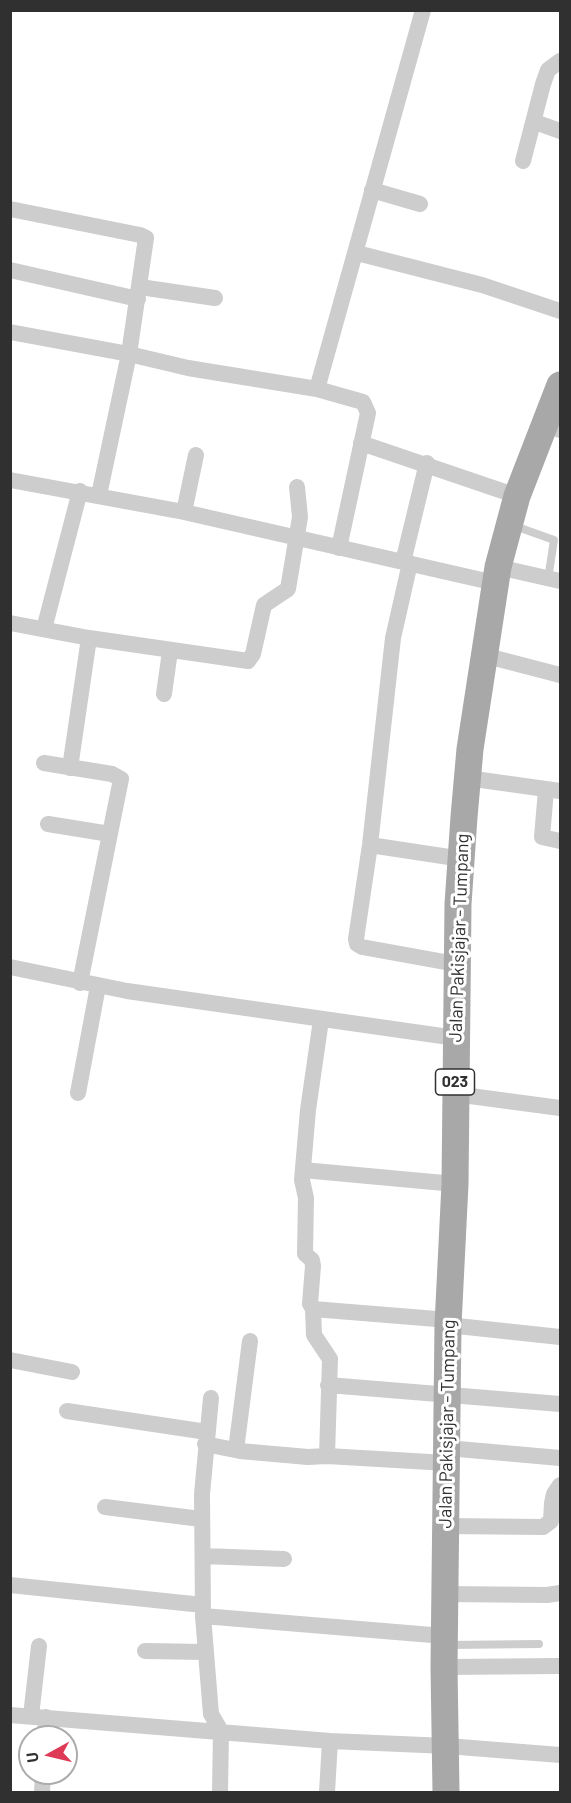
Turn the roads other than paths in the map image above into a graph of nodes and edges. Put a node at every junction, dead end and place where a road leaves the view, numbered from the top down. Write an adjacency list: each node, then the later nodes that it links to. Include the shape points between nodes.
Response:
1 (423, 10): 6 (street)
2 (561, 61): 3 (street, via 548,70)
3 (535, 122): 4 (street); 5 (street)
4 (561, 131)
5 (524, 161)
6 (372, 190): 7 (street); 9 (street)
7 (420, 204)
8 (10, 209): 11 (street, via 146,238)
9 (357, 253): 13 (street, via 482,285); 17 (street)
10 (10, 270): 11 (street)
11 (139, 293): 12 (street); 15 (street)
12 (215, 298)
13 (561, 311)
14 (10, 332): 15 (street)
15 (129, 354): 17 (street); 25 (street)
16 (561, 385): 18 (main road, Jalan Pakisjajar - Tumpang / 023)
17 (317, 389): 19 (street, via 366,406)
18 (552, 427): 26 (main road, Jalan Pakisjajar - Tumpang / 023)
19 (361, 443): 21 (street); 30 (street)
20 (196, 455): 27 (street)
21 (427, 463): 26 (street); 31 (street)
22 (10, 480): 24 (street)
23 (297, 487): 29 (street, via 300,510)
24 (80, 491): 25 (street); 35 (street)
25 (99, 495): 27 (street)
26 (517, 495): 28 (main road, Jalan Pakisjajar - Tumpang / 023)
27 (184, 512): 29 (street)
28 (508, 524): 32 (main road, Jalan Pakisjajar - Tumpang / 023); 33 (lane, via 554,540)
29 (295, 539): 30 (street); 37 (street, via 288,589 264,605 252,658 241,662)
30 (339, 548): 31 (street)
31 (407, 563): 32 (street); 48 (street, via 393,638)
32 (496, 575): 33 (street); 38 (main road, Jalan Pakisjajar - Tumpang / 023)
33 (554, 580)
34 (10, 623): 35 (street)
35 (44, 629): 36 (street)
36 (89, 638): 37 (street); 42 (street)
37 (170, 651): 40 (street)
38 (483, 655): 39 (street); 43 (main road, Jalan Pakisjajar - Tumpang / 023)
39 (561, 675)
40 (164, 694)
41 (44, 763): 42 (street)
42 (70, 768): 46 (street, via 120,777)
43 (467, 778): 44 (street); 49 (main road, Jalan Pakisjajar - Tumpang / 023)
44 (553, 790): 47 (street, via 541,834 544,839)
45 (48, 824): 46 (street)
46 (110, 834): 52 (street)
47 (561, 841)
48 (370, 844): 49 (street); 50 (street, via 357,944)
49 (462, 859): 50 (main road, Jalan Pakisjajar - Tumpang / 023)
50 (456, 964): 55 (main road, Jalan Pakisjajar - Tumpang / 023)
51 (10, 967): 52 (street)
52 (80, 983): 53 (street)
53 (98, 986): 54 (street); 56 (street)
54 (321, 1020): 55 (street); 59 (street)
55 (456, 1038): 57 (main road, Jalan Pakisjajar - Tumpang / 023)
56 (78, 1093)
57 (455, 1094): 58 (street); 60 (main road, Jalan Pakisjajar - Tumpang / 023)
58 (561, 1108)
59 (303, 1170): 60 (street); 61 (street, via 304,1254 312,1260 310,1304)
60 (455, 1184): 62 (main road, Jalan Pakisjajar - Tumpang / 023)
61 (314, 1309): 62 (street); 67 (street, via 314,1335 330,1355)
62 (449, 1323): 63 (street); 68 (main road, Jalan Pakisjajar - Tumpang / 023)
63 (561, 1337)
64 (250, 1341): 73 (street)
65 (10, 1360): 66 (street)
66 (72, 1372)
67 (328, 1385): 68 (street); 75 (street)
68 (449, 1396): 70 (street); 74 (main road, Jalan Pakisjajar - Tumpang / 023)
69 (211, 1398): 72 (street)
70 (561, 1404)
71 (67, 1411): 72 (street)
72 (206, 1438): 73 (street); 80 (street)
73 (236, 1450): 75 (street)
74 (447, 1455): 75 (street); 76 (street); 81 (main road, Jalan Pakisjajar - Tumpang / 023)
75 (327, 1456)
76 (561, 1458)
77 (561, 1485): 78 (street, via 554,1494)
78 (556, 1503): 81 (street, via 550,1521 543,1527)
79 (105, 1506): 80 (street)
80 (201, 1519): 82 (street)
81 (446, 1526): 86 (main road, Jalan Pakisjajar - Tumpang / 023)
82 (203, 1556): 83 (street); 87 (street)
83 (284, 1560)
84 (10, 1585): 87 (street)
85 (561, 1593): 86 (street)
86 (445, 1594): 90 (main road, Jalan Pakisjajar - Tumpang / 023)
87 (203, 1610): 90 (street); 92 (street)
88 (539, 1644): 90 (lane)
89 (39, 1646): 95 (street)
90 (444, 1649): 93 (street); 99 (main road, Jalan Pakisjajar - Tumpang / 023)
91 (145, 1651): 92 (street)
92 (206, 1652): 97 (street, via 212,1720)
93 (561, 1666)
94 (10, 1714): 95 (street)
95 (39, 1717): 96 (street); 97 (street)
96 (41, 1725)
97 (221, 1731): 98 (street); 101 (street)
98 (330, 1741): 99 (street); 102 (street)
99 (447, 1746): 100 (street); 103 (main road, Jalan Pakisjajar - Tumpang / 023)
100 (561, 1755)
101 (220, 1792)
102 (327, 1792)
103 (446, 1792)

